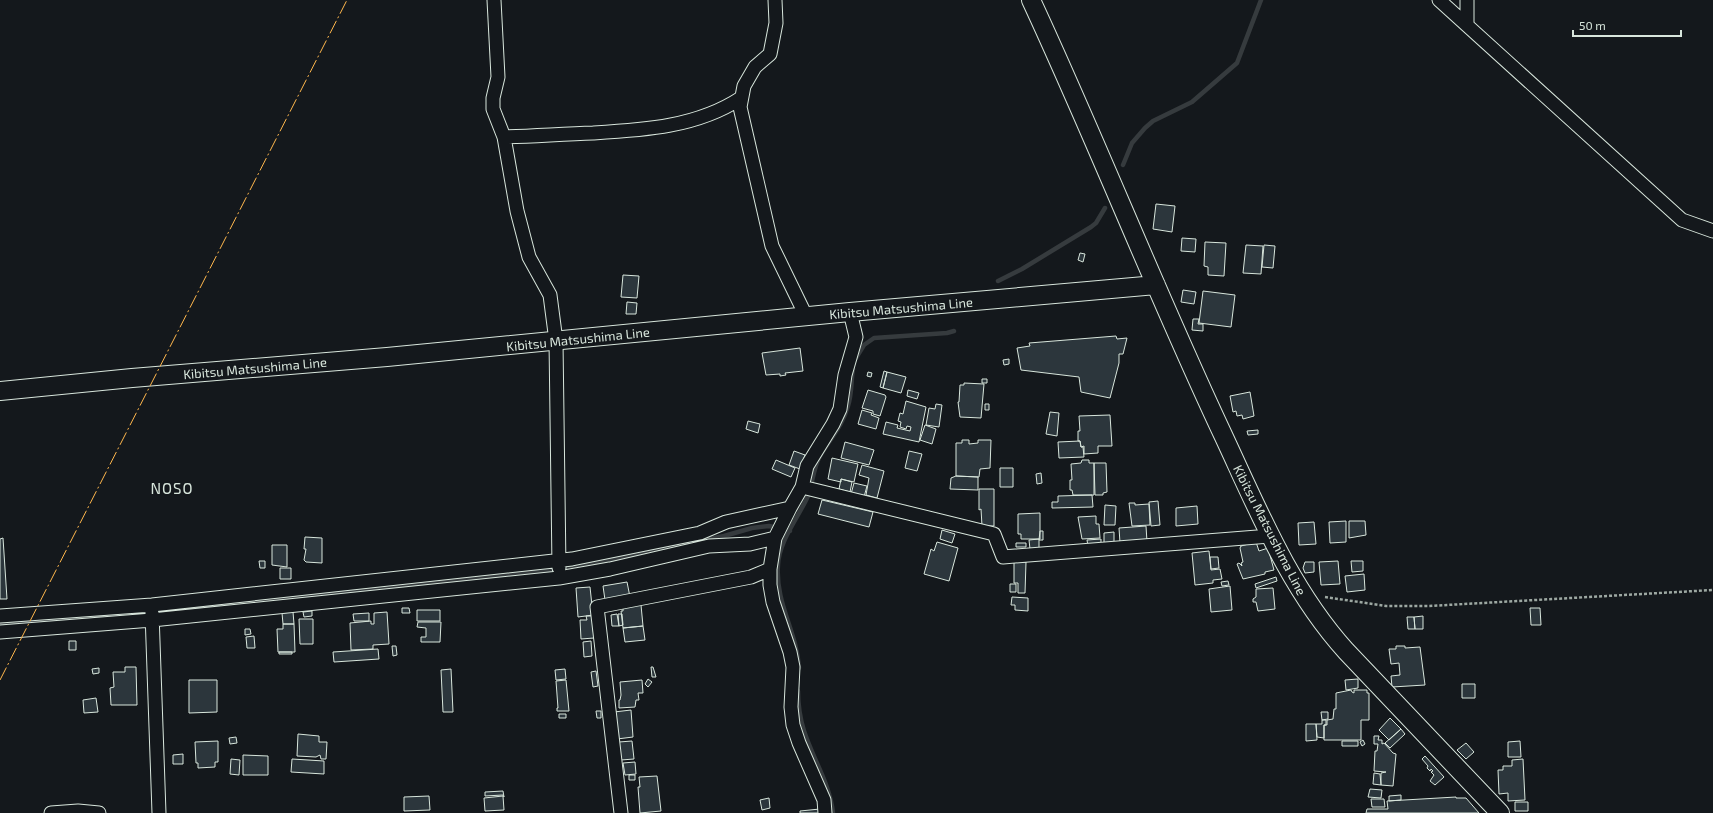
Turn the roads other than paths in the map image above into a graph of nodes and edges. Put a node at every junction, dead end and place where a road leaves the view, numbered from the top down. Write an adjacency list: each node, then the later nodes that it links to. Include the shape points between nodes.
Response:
1 (494, 0): 8 (street, via 498,78 493,108)
2 (775, 0): 7 (street, via 776,23 770,54 755,67 744,86)
3 (1031, 0): 10 (main road, Kibitsu Matsushima Line, via 1067,77)
4 (1439, 0): 6 (street)
5 (1467, 0): 6 (street)
6 (1467, 25): 9 (street, via 1682,220)
7 (741, 98): 8 (street, via 689,122 667,127); 12 (street, via 742,123 772,246)
8 (504, 137): 13 (street, via 517,211 529,256 550,295)
9 (1713, 231)
10 (1156, 285): 11 (main road, Kibitsu Matsushima Line); 17 (main road, Kibitsu Matsushima Line, via 1200,387)
11 (850, 312): 12 (main road, Kibitsu Matsushima Line); 15 (street, via 856,337 846,370 840,409 807,466)
12 (806, 316): 13 (main road, Kibitsu Matsushima Line)
13 (556, 341): 14 (main road, Kibitsu Matsushima Line); 19 (street)
14 (0, 391)
15 (807, 489): 16 (street); 17 (street, via 994,534 1003,557)
16 (790, 508): 18 (street); 19 (street, via 726,522 700,533)
17 (1270, 536): 31 (main road, Kibitsu Matsushima Line, via 1301,593 1328,631)
18 (776, 537): 20 (street); 21 (street, via 750,544 709,546)
19 (559, 561): 21 (street); 22 (street)
20 (770, 569): 29 (street, via 750,576 597,607); 30 (street, via 773,602 793,667 791,707 794,725 824,800)
21 (559, 578): 24 (street)
22 (152, 605): 23 (street); 24 (street)
23 (0, 616)
24 (152, 620): 25 (street); 28 (street)
25 (0, 632)
26 (51, 813): 27 (street)
27 (99, 813)
28 (159, 813)
29 (621, 813)
30 (825, 813)
31 (1500, 813)

